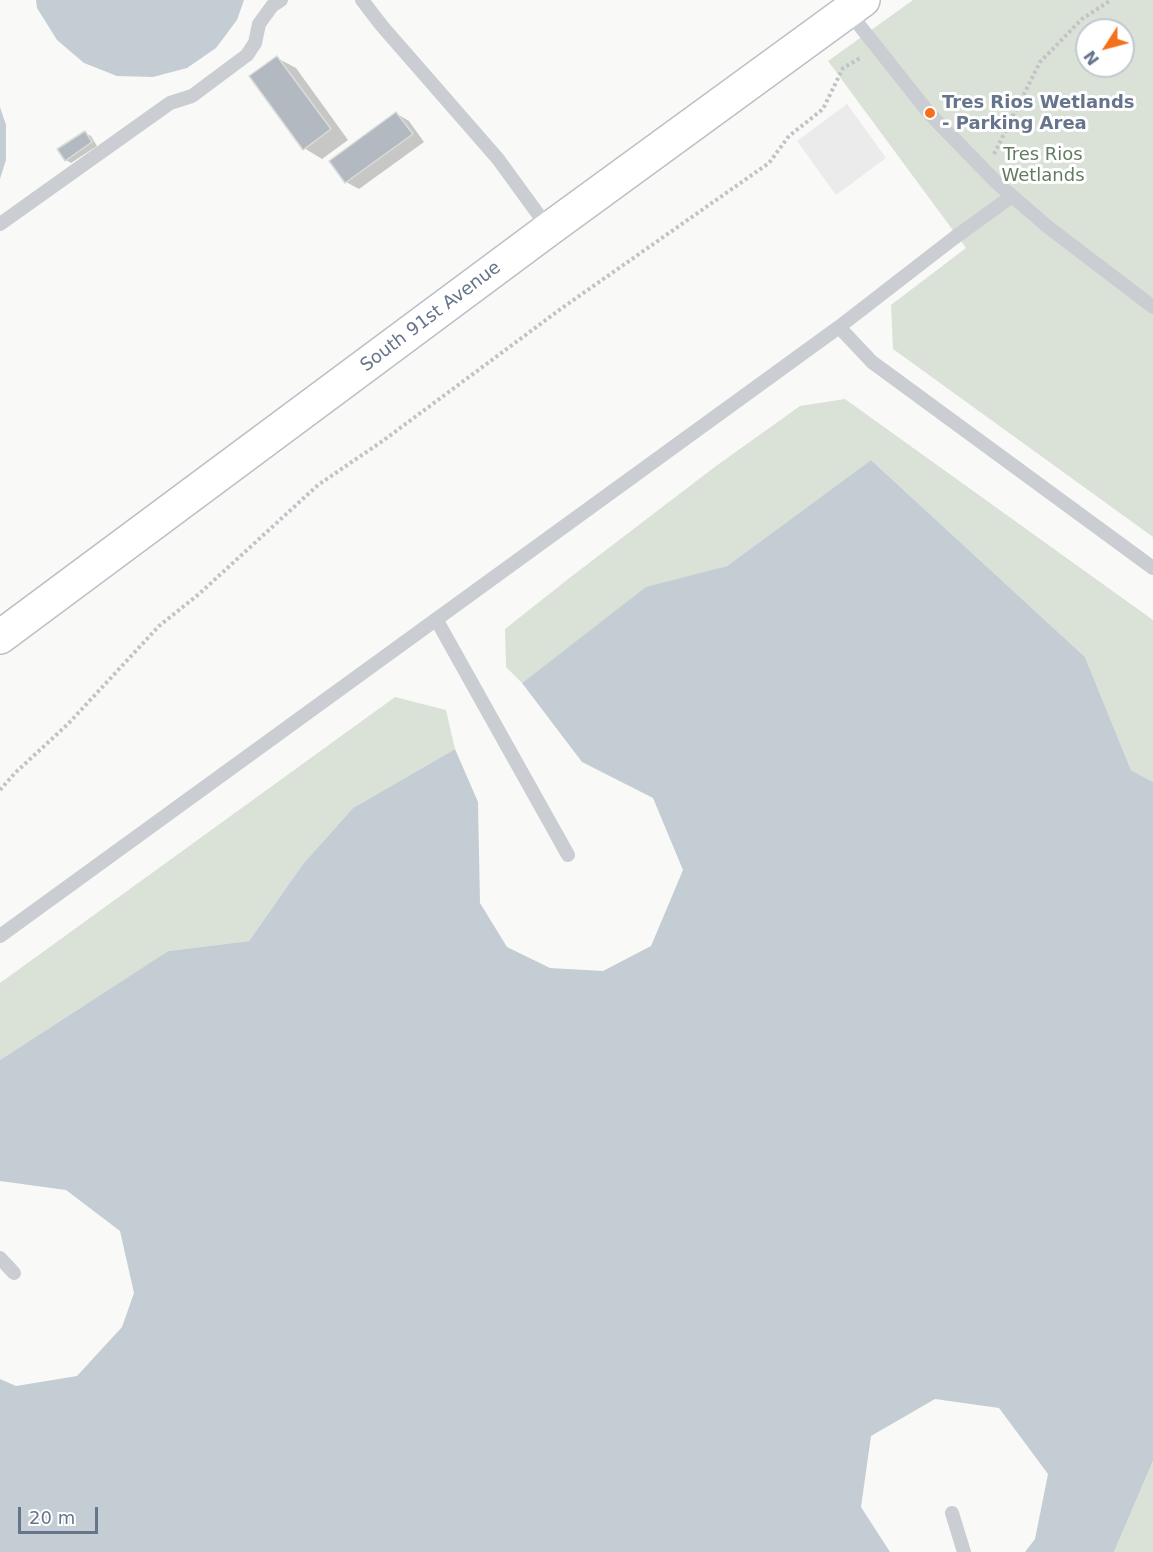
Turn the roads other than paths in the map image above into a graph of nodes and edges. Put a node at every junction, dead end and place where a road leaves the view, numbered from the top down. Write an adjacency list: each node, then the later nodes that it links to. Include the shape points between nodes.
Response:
1 (280, 0): 5 (lane, via 259,24 255,43 247,55 192,96 170,103)
2 (362, 0): 6 (lane, via 498,159)
3 (856, 6): 4 (lane, via 877,48 929,113); 6 (main road, South 91st Avenue)
4 (1012, 196): 7 (lane); 8 (lane)
5 (0, 224)
6 (549, 229): 11 (main road, South 91st Avenue)
7 (1153, 307)
8 (839, 327): 9 (lane, via 872,362); 10 (lane)
9 (1153, 568)
10 (436, 619): 12 (lane); 13 (lane)
11 (0, 637)
12 (568, 855)
13 (0, 936)
14 (0, 1258): 15 (lane)
15 (14, 1273)
16 (952, 1513): 17 (lane)
17 (964, 1552)

